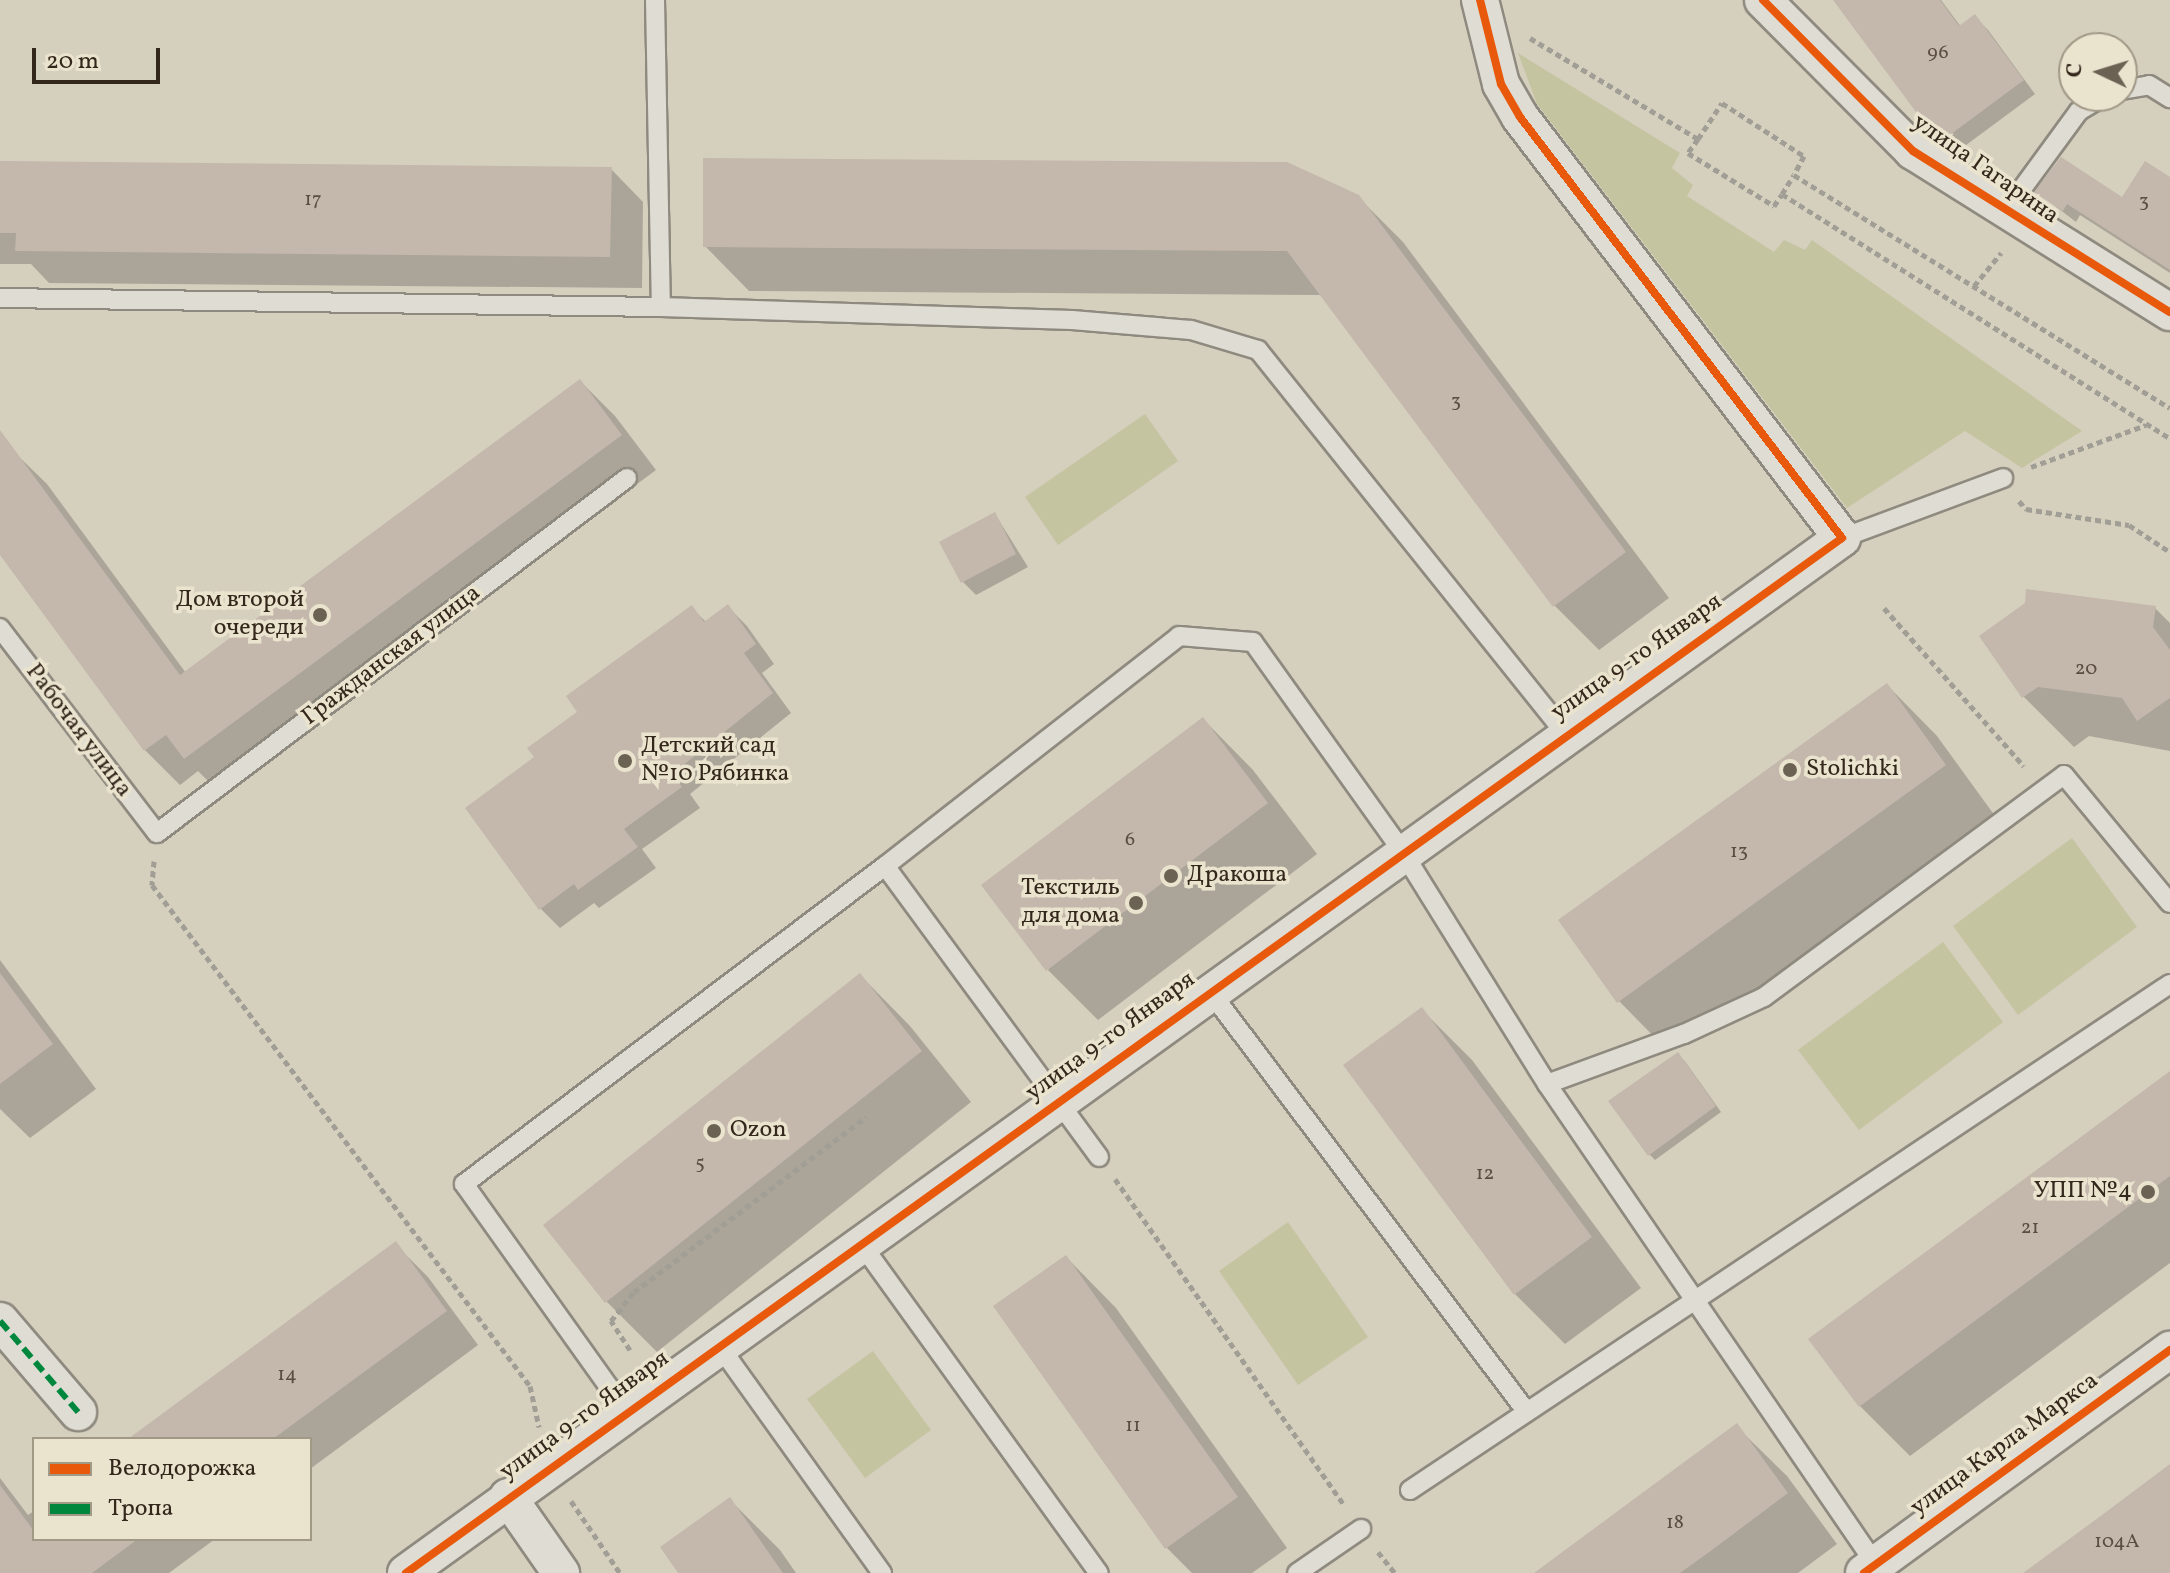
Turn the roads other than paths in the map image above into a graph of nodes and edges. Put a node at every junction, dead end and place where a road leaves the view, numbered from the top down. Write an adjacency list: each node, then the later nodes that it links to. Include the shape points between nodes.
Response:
1 (655, 0): 9 (lane)
2 (1480, 0): 13 (street, via 1492,58 1520,117)
3 (1763, 0): 7 (street, улица Гагарина, via 1913,151)
4 (2138, 87): 5 (lane, via 2149,85)
5 (2170, 98)
6 (2082, 112): 7 (lane, via 2069,122)
7 (2005, 212): 10 (street, улица Гагарина)
8 (0, 298): 9 (lane)
9 (661, 307): 15 (lane, via 1072,320 1191,330 1258,350)
10 (2170, 312)
11 (627, 478): 16 (lane, Гражданская улица)
12 (2003, 478): 13 (lane)
13 (1842, 538): 15 (street, улица 9-го Января)
14 (0, 628): 16 (lane, Рабочая улица)
15 (1565, 733): 17 (street, улица 9-го Января)
16 (157, 833)
17 (1402, 851): 18 (lane, via 1253,642 1179,636); 21 (street, улица 9-го Января); 22 (lane)
18 (885, 866): 23 (lane); 30 (lane, via 464,1184)
19 (2170, 903): 22 (lane, via 2064,775 1764,997 1684,1034)
20 (2170, 984): 26 (lane)
21 (1209, 990): 23 (street, улица 9-го Января); 31 (lane)
22 (1547, 1084): 26 (lane)
23 (1059, 1100): 24 (lane); 25 (street, улица 9-го Января)
24 (1099, 1157)
25 (860, 1242): 28 (street, улица 9-го Января); 40 (lane)
26 (1695, 1303): 31 (lane); 36 (lane)
27 (0, 1321): 32 (street)
28 (718, 1344): 30 (street, улица 9-го Января); 39 (lane)
29 (2170, 1350): 36 (street, улица Карла Маркса)
30 (626, 1411): 34 (street, улица 9-го Января)
31 (1526, 1411): 33 (lane)
32 (78, 1412)
33 (1410, 1490)
34 (508, 1497): 37 (street, улица 9-го Января); 38 (street)
35 (1361, 1529): 41 (lane)
36 (1870, 1569)
37 (411, 1572)
38 (561, 1573)
39 (882, 1573)
40 (1099, 1573)
41 (1297, 1573)

